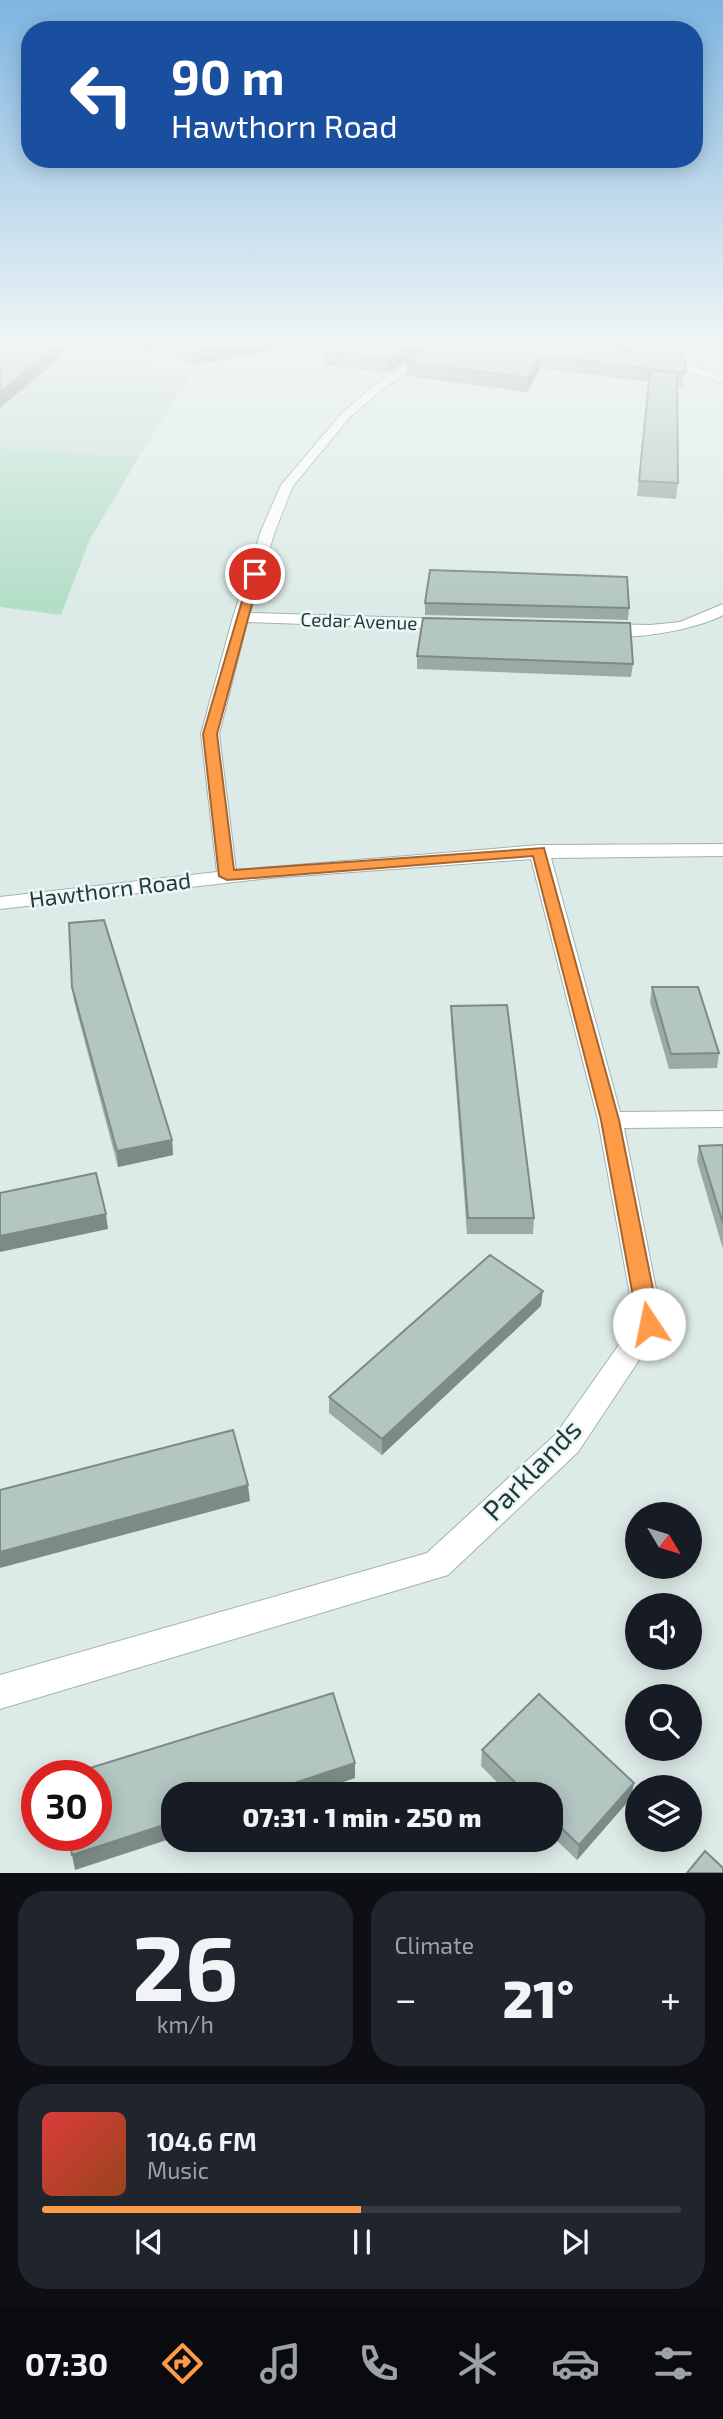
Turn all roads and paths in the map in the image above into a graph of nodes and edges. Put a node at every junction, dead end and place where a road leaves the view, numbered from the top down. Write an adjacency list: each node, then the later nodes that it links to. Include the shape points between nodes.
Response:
1 (333, 430): 3 (street, via 287,485)
2 (723, 609): 5 (street, via 708,620 671,629)
3 (242, 617): 4 (street, Cedar Avenue); 8 (street, via 210,734)
4 (472, 625)
5 (594, 629)
6 (723, 850): 7 (street, Hawthorn Road)
7 (539, 851): 8 (street, Hawthorn Road); 11 (street, Parklands)
8 (227, 876): 9 (street, Hawthorn Road)
9 (0, 903)
10 (723, 1119): 11 (street)
11 (610, 1120): 12 (street, Parklands, via 649,1324 567,1443 437,1565)
12 (0, 1692)

